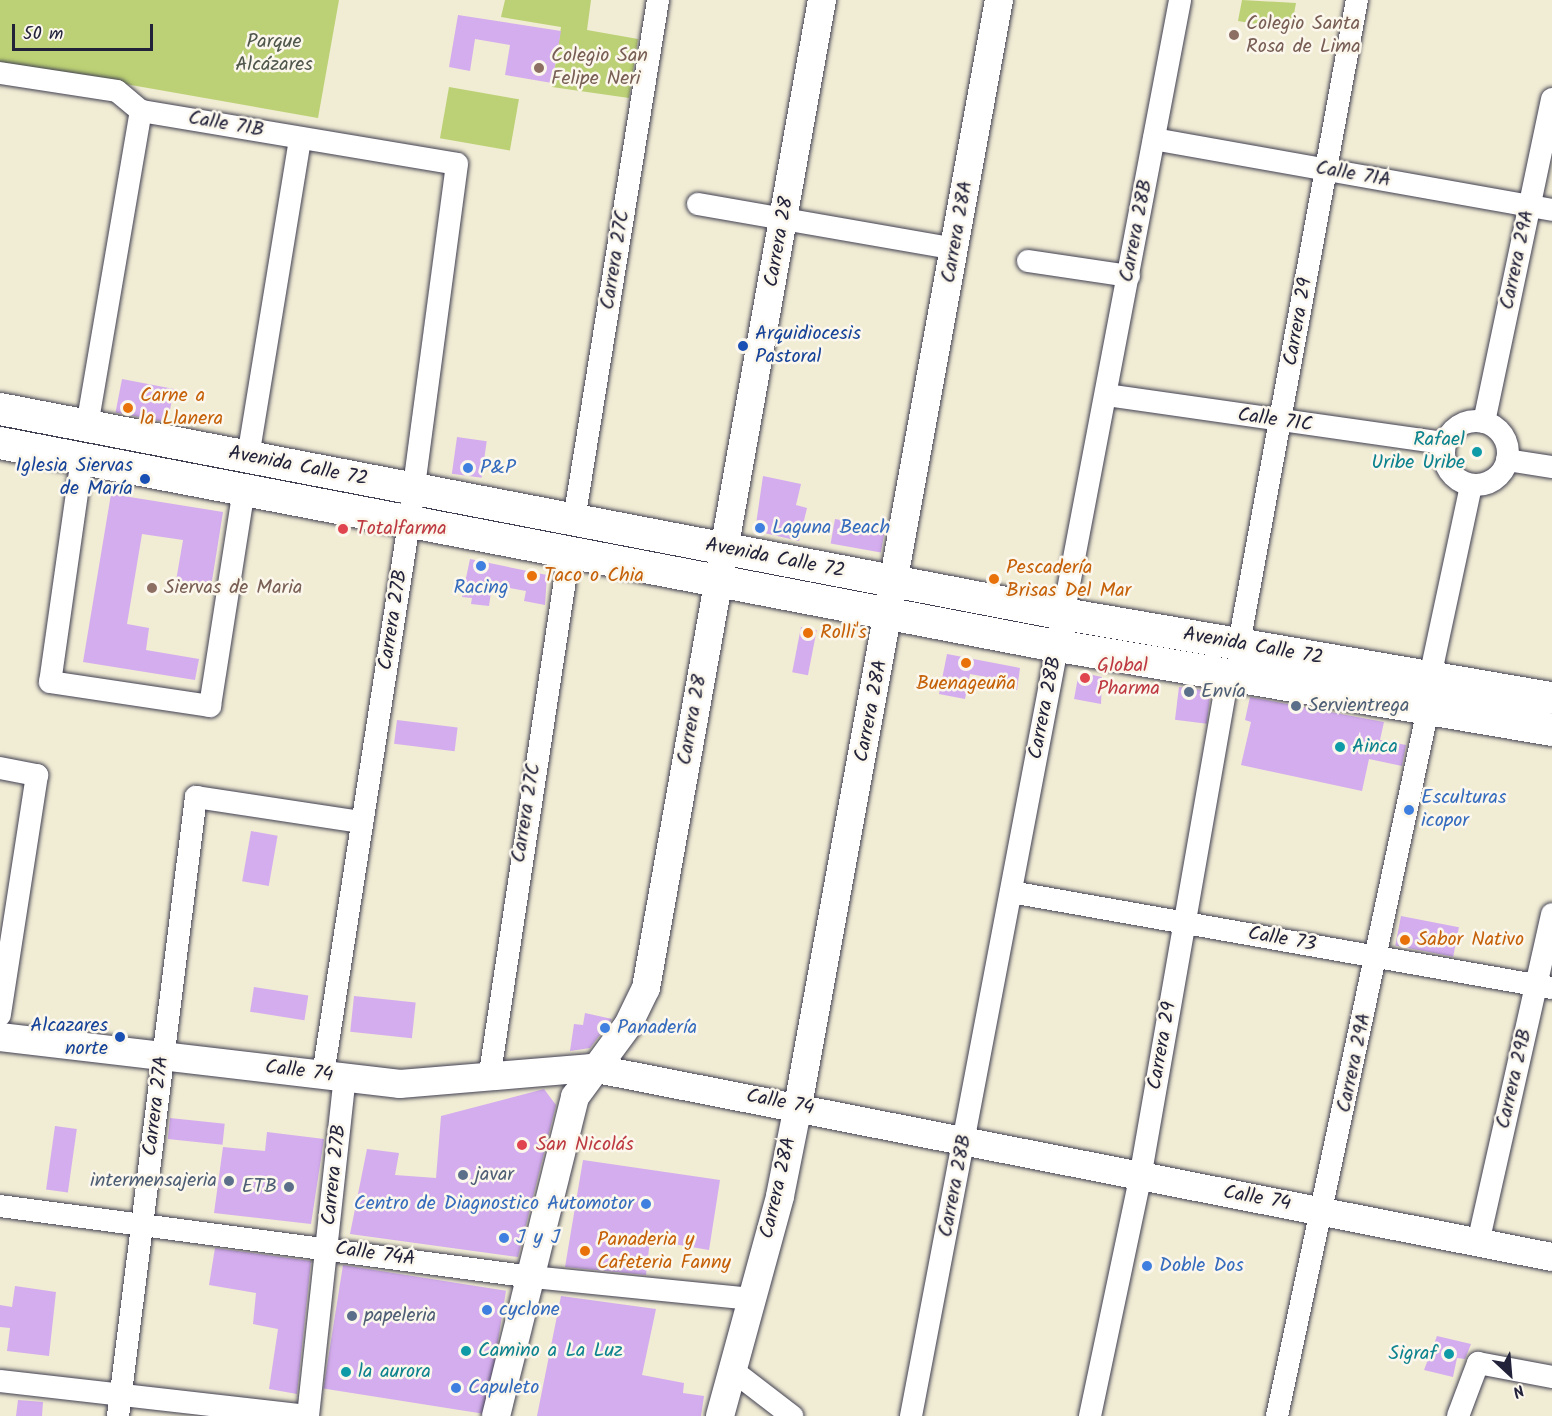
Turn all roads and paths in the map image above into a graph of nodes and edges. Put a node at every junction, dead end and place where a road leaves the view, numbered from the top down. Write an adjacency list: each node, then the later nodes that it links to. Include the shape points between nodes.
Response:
1 (658, 0): 34 (street, Carrera 27C)
2 (822, 0): 16 (street, Carrera 28)
3 (999, 0): 17 (street, Carrera 28A)
4 (1180, 0): 10 (street, Carrera 28B)
5 (1357, 0): 12 (street, Carrera 29)
6 (0, 73): 8 (street, via 117,91)
7 (1552, 99): 14 (street, Carrera 29A)
8 (141, 111): 9 (street, Calle 71B); 24 (street)
9 (300, 138): 11 (street, Calle 71B); 28 (street)
10 (1154, 139): 12 (street, Calle 71A); 19 (street, Carrera 28B)
11 (457, 164): 32 (street, Carrera 27B)
12 (1326, 170): 14 (street, Calle 71A); 22 (street, Carrera 29)
13 (698, 204): 16 (street)
14 (1529, 206): 15 (street, Calle 71A); 23 (street, Carrera 29A)
15 (1552, 210)
16 (785, 219): 17 (street); 36 (street, Carrera 28)
17 (955, 249): 39 (street, Carrera 28A)
18 (1028, 261): 19 (street)
19 (1129, 276): 20 (street, Carrera 28B)
20 (1106, 395): 22 (street, Calle 71C); 41 (street, Carrera 28B)
21 (0, 409): 24 (main road, Avenida Calle 72)
22 (1281, 422): 26 (street, Calle 71C); 42 (street, Carrera 29)
23 (1484, 422): 26 (street, via 1460,425); 29 (street, via 1503,436)
24 (87, 426): 28 (main road, Avenida Calle 72)
25 (0, 443): 27 (main road, Avenida Calle 72)
26 (1445, 444): 31 (street, via 1448,470)
27 (82, 458): 33 (main road, Avenida Calle 72); 33 (street, via 50,682 210,706)
28 (248, 458): 32 (main road, Avenida Calle 72)
29 (1507, 460): 30 (street); 31 (street, via 1494,479)
30 (1552, 467)
31 (1471, 485): 45 (street)
32 (413, 489): 34 (main road, Avenida Calle 72); 35 (street, Carrera 27B)
33 (244, 490): 35 (main road, Avenida Calle 72)
34 (574, 520): 36 (main road, Avenida Calle 72)
35 (409, 523): 37 (main road, Avenida Calle 72); 50 (street, Carrera 27B)
36 (724, 549): 38 (street, Carrera 28); 39 (main road, Avenida Calle 72)
37 (568, 554): 38 (main road, Avenida Calle 72); 60 (street, Carrera 27C)
38 (718, 582): 40 (main road, Avenida Calle 72); 59 (street, Carrera 28, via 646,988 628,1025)
39 (896, 582): 40 (street, Carrera 28A); 41 (main road, Avenida Calle 72)
40 (890, 614): 43 (main road, Avenida Calle 72); 62 (street, Carrera 28A)
41 (1064, 614): 42 (main road, Avenida Calle 72); 43 (street, Carrera 28B)
42 (1239, 644): 45 (main road, Avenida Calle 72)
43 (1058, 646): 44 (main road, Avenida Calle 72); 51 (street, Carrera 28B)
44 (1228, 675): 47 (main road, Avenida Calle 72); 53 (street, Carrera 29)
45 (1430, 677): 46 (main road, Avenida Calle 72)
46 (1549, 697)
47 (1428, 709): 48 (main road, Avenida Calle 72); 54 (street, Carrera 29A)
48 (1552, 729)
49 (0, 768): 56 (street, via 37,775)
50 (362, 822): 58 (street, Carrera 27A, via 195,797); 61 (street, Carrera 27B)
51 (1011, 892): 53 (street, Calle 73); 63 (street, Carrera 28B)
52 (1552, 914): 55 (street, Carrera 29B)
53 (1185, 923): 54 (street, Calle 73); 64 (street, Carrera 29)
54 (1377, 957): 55 (street, Calle 73); 66 (street, Carrera 29A)
55 (1544, 987): 68 (street, Carrera 29B)
56 (0, 1015)
57 (0, 1037): 58 (street, Calle 74)
58 (163, 1056): 61 (street, Calle 74); 67 (street, Carrera 27A)
59 (592, 1068): 60 (street, Calle 74); 62 (street, Calle 74); 71 (street, Carrera 28, via 567,1124)
60 (490, 1073): 61 (street, Calle 74, via 422,1084)
61 (334, 1076): 69 (street, Carrera 27B)
62 (798, 1106): 63 (street, Calle 74); 72 (street, Carrera 28A)
63 (964, 1140): 64 (street, Calle 74); 81 (street, Carrera 28B)
64 (1140, 1178): 66 (street, Calle 74); 82 (street, Carrera 29)
65 (0, 1206): 67 (street, Calle 74A)
66 (1323, 1214): 68 (street, Calle 74); 83 (street, Carrera 29A)
67 (142, 1224): 69 (street, Calle 74A); 76 (street, Carrera 27A)
68 (1478, 1243): 70 (street, Calle 74)
69 (326, 1249): 71 (street, Calle 74A); 77 (street, Carrera 27B)
70 (1552, 1257)
71 (532, 1277): 72 (street, Calle 74A); 78 (street, Carrera 28)
72 (751, 1299): 73 (street, Carrera 28A)
73 (732, 1370): 79 (street, Carrera 28A); 80 (street)
74 (1552, 1377): 84 (street, via 1478,1363)
75 (0, 1381): 76 (street)
76 (119, 1405): 77 (street)
77 (307, 1416)
78 (496, 1416)
79 (720, 1416)
80 (792, 1416)
81 (911, 1416)
82 (1090, 1416)
83 (1277, 1416)
84 (1458, 1416)

